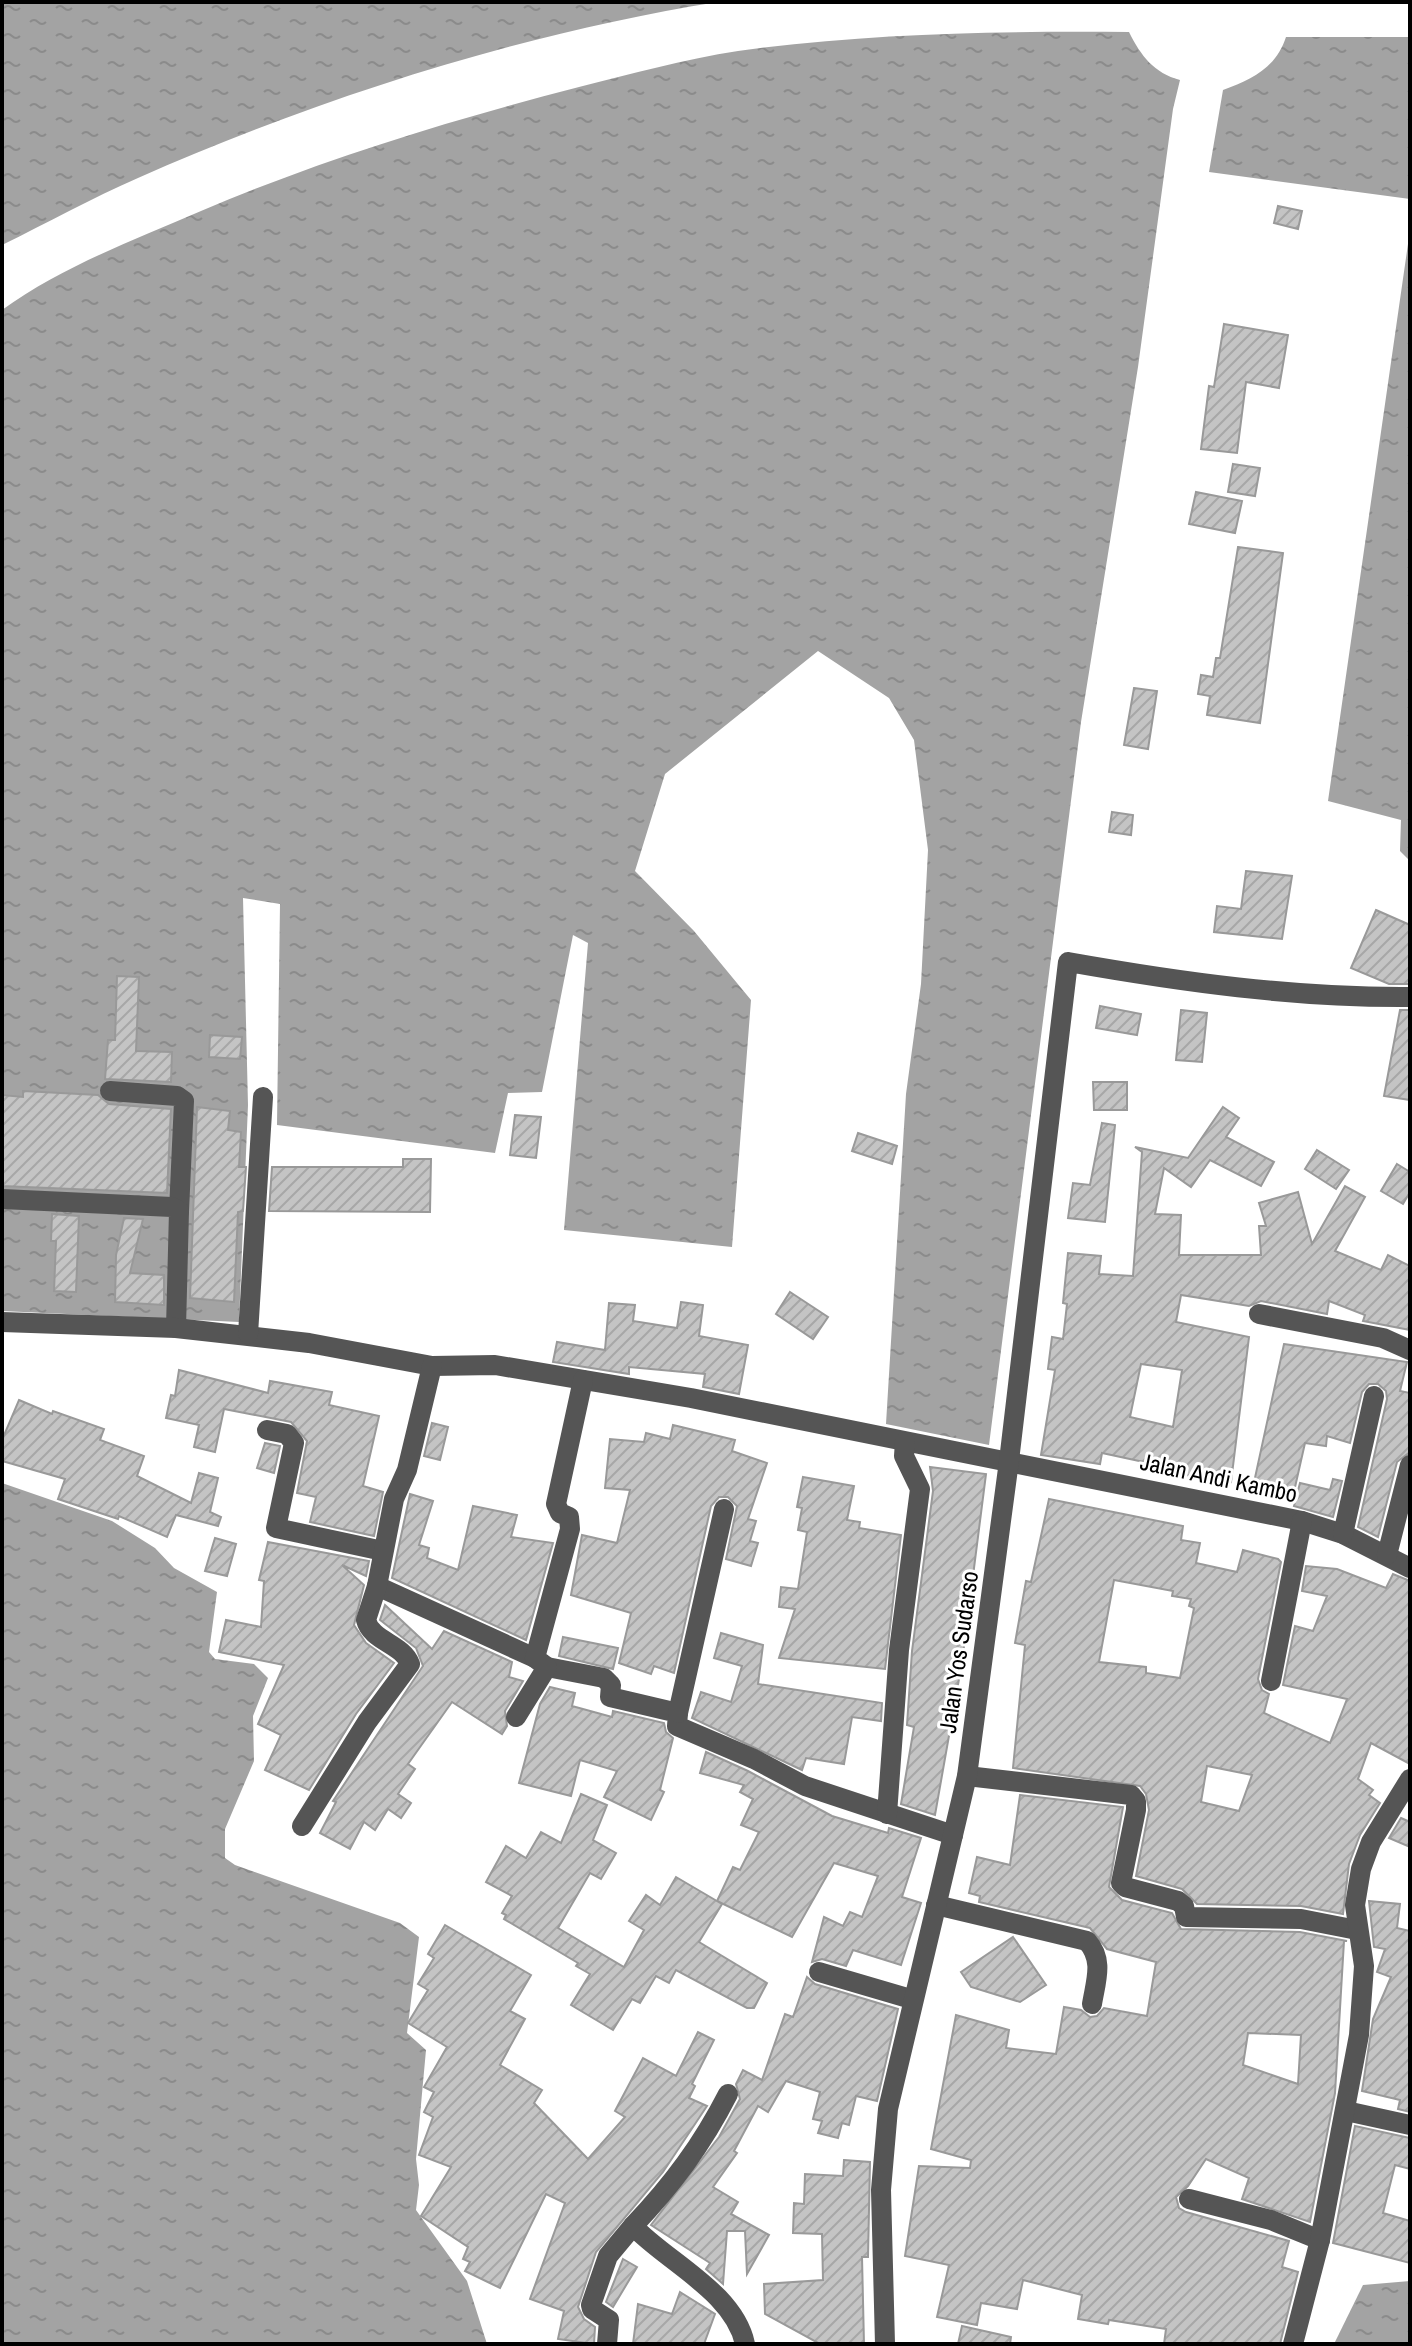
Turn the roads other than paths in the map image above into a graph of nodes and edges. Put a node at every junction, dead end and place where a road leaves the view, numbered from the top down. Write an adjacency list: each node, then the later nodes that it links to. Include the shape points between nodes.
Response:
1 (1410, 997): 16 (street, Jalan Yos Sudarso, via 1251,989 1068,962)
2 (110, 1091): 5 (street, via 177,1096 184,1101)
3 (263, 1097): 9 (street)
4 (2, 1199): 5 (street)
5 (179, 1211): 8 (street)
6 (1259, 1314): 10 (street, via 1383,1338)
7 (2, 1322): 8 (street, Jalan Andi Kambo)
8 (176, 1328): 9 (street, Jalan Andi Kambo)
9 (248, 1334): 11 (street, Jalan Andi Kambo)
10 (1410, 1350)
11 (432, 1366): 12 (street, Jalan Andi Kambo, via 495,1365); 21 (street)
12 (583, 1380): 15 (street, Jalan Andi Kambo); 25 (street, via 556,1504 569,1517 570,1529)
13 (1374, 1396): 20 (street)
14 (267, 1430): 21 (street, via 287,1434 294,1443 276,1528)
15 (905, 1442): 16 (street, Jalan Andi Kambo); 31 (street, via 904,1456 920,1489 899,1650)
16 (1009, 1461): 19 (street, Jalan Andi Kambo); 29 (street, Jalan Yos Sudarso)
17 (1410, 1465): 22 (street)
18 (724, 1509): 27 (street)
19 (1302, 1521): 20 (street, Jalan Andi Kambo); 26 (street)
20 (1343, 1534): 22 (street, Jalan Andi Kambo)
21 (383, 1551): 24 (street)
22 (1387, 1555): 23 (street, Jalan Andi Kambo)
23 (1410, 1568)
24 (377, 1586): 25 (street); 32 (street, via 367,1627 407,1656 410,1664)
25 (541, 1662): 27 (street, via 604,1678 611,1685 610,1697); 28 (street)
26 (1271, 1681)
27 (678, 1713): 31 (street, via 677,1726 805,1786)
28 (516, 1717)
29 (967, 1776): 33 (street, Jalan Yos Sudarso); 35 (street, via 1131,1795 1136,1810 1121,1883 1182,1903 1186,1917 1301,1919)
30 (1410, 1779): 35 (street, via 1365,1854 1355,1905)
31 (887, 1814): 33 (street)
32 (302, 1826)
33 (953, 1835): 34 (street, Jalan Yos Sudarso)
34 (936, 1905): 37 (street, Jalan Yos Sudarso); 38 (street, via 1087,1941 1099,1962)
35 (1357, 1930): 40 (street, via 1364,1966 1362,2005)
36 (819, 1972): 37 (street)
37 (911, 1999): 47 (street, Jalan Yos Sudarso, via 883,2156)
38 (1092, 2004)
39 (728, 2094): 43 (street, via 681,2174)
40 (1346, 2111): 41 (street); 44 (street)
41 (1410, 2125)
42 (1189, 2199): 44 (street, via 1271,2220)
43 (633, 2226): 45 (street, via 608,2256 591,2305 609,2320); 46 (street, via 665,2257 712,2289)
44 (1320, 2240): 48 (street)
45 (607, 2344)
46 (745, 2344)
47 (885, 2344)
48 (1293, 2344)

